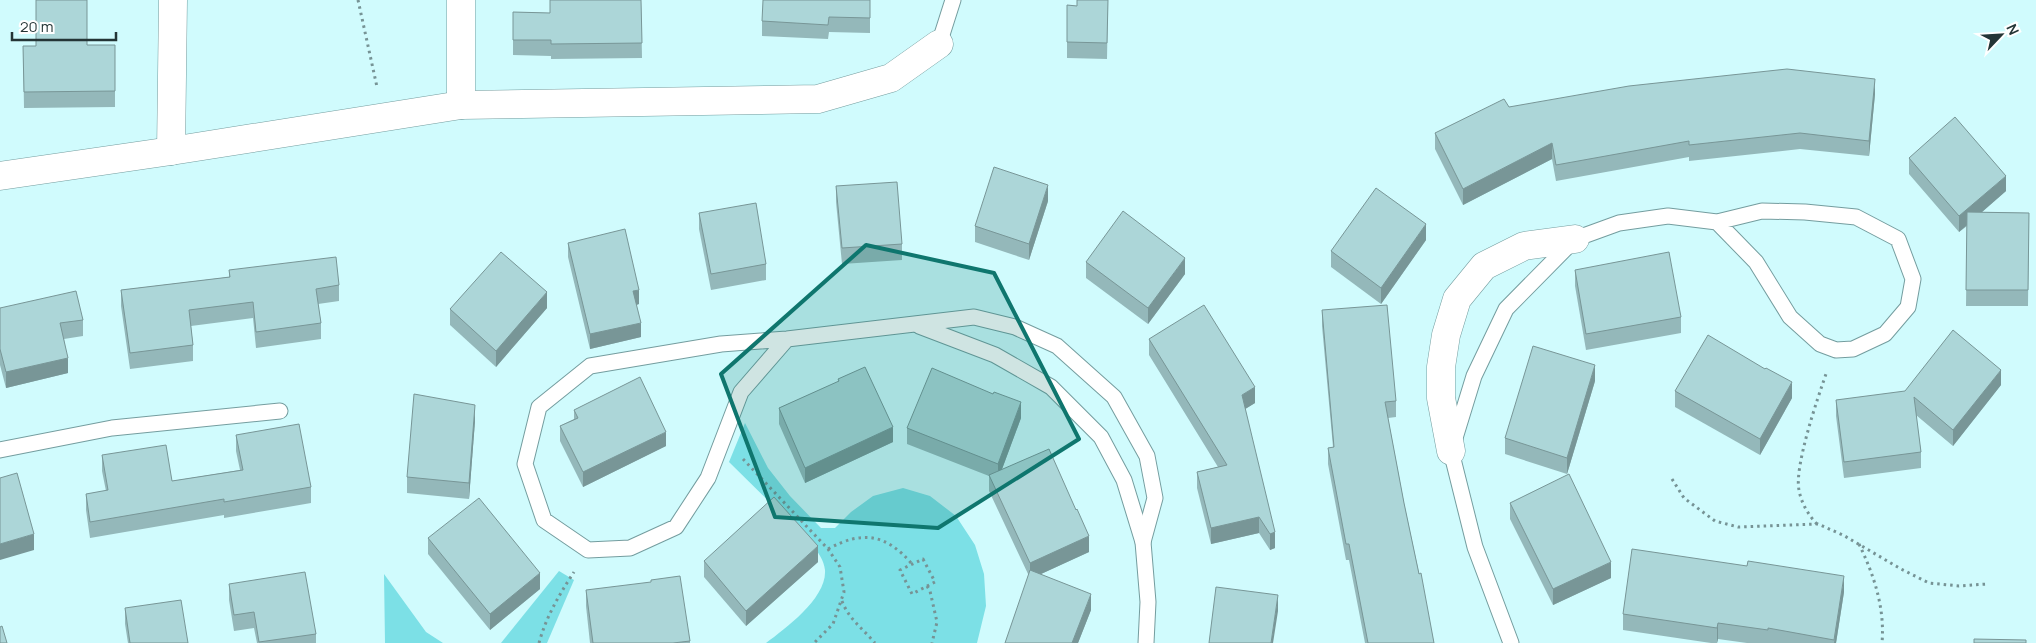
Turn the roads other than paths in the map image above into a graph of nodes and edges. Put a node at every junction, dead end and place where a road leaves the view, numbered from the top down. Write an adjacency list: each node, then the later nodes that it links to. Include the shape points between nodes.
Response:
1 (173, 0): 6 (street)
2 (461, 0): 5 (street)
3 (953, 0): 4 (lane)
4 (939, 44): 5 (street, via 891,78 818,99)
5 (461, 105): 6 (street)
6 (171, 151): 7 (street)
7 (0, 176)
8 (1717, 222): 8 (lane, via 1756,262 1790,317 1820,344 1836,350 1853,349 1885,334 1908,307 1913,279 1898,239 1856,217 1762,211); 9 (lane, via 1668,216 1619,223)
9 (1575, 239): 14 (lane, via 1506,309 1474,376); 14 (street, via 1524,246 1484,266 1457,299 1441,367 1440,398)
10 (917, 325): 11 (lane); 15 (lane, via 995,355 1051,387 1102,437 1124,480); 15 (lane, via 974,317 1015,327 1057,346 1114,397 1147,456 1155,498)
11 (788, 339): 11 (lane, via 721,344 590,366 539,407 525,464 544,520 588,550 630,548 676,527 708,478 741,392)
12 (280, 410): 13 (lane, via 112,428)
13 (0, 450)
14 (1451, 451): 17 (lane, via 1475,547)
15 (1143, 542): 16 (lane, via 1148,602)
16 (1146, 643)
17 (1512, 643)

